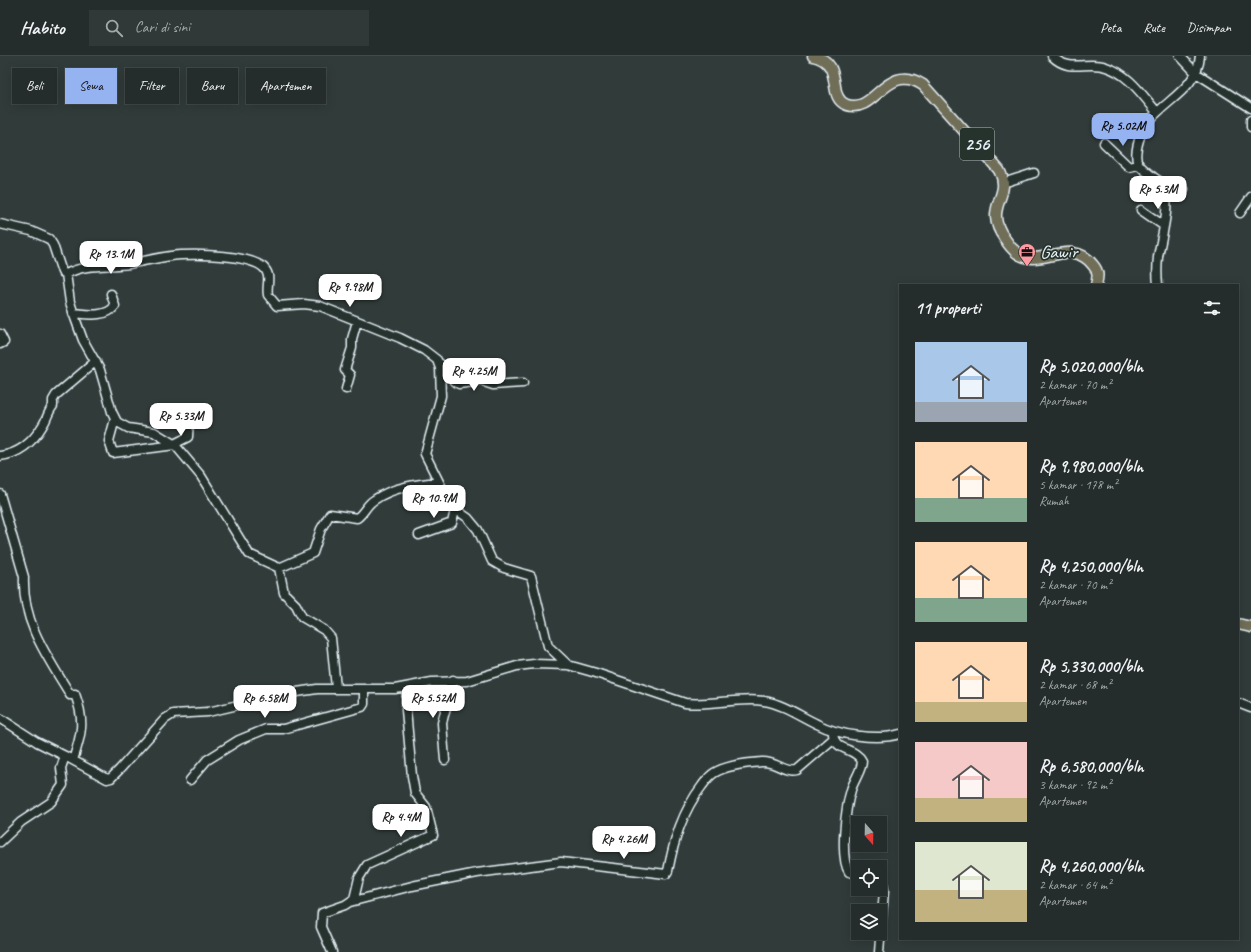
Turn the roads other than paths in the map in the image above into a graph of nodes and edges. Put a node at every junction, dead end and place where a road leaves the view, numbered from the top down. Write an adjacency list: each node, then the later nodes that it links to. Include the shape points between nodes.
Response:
1 (813, 56): 13 (main road, 256, via 823,58 829,63 839,98 848,105 865,103 894,81 907,79 923,85 996,165 1002,174)
2 (1052, 56): 7 (street, via 1069,66 1098,65 1128,78)
3 (1180, 56): 5 (street)
4 (1200, 56): 5 (street)
5 (1196, 73): 6 (street); 7 (street, via 1184,90)
6 (1251, 108)
7 (1157, 112): 11 (street, via 1141,131 1135,156)
8 (1251, 120): 9 (street)
9 (1251, 127)
10 (1104, 143): 11 (street, via 1129,167)
11 (1138, 165): 14 (street, via 1161,182)
12 (1034, 173): 13 (street)
13 (1003, 183): 22 (main road, 256, via 994,218 1010,247 1028,258 1059,253 1083,255 1097,270)
14 (1164, 188): 15 (street); 20 (street)
15 (1184, 190)
16 (1251, 197): 18 (street)
17 (1141, 210): 20 (street)
18 (1240, 213)
19 (0, 224): 21 (street, via 31,231 49,239 54,245 62,272)
20 (1164, 226): 23 (street, via 1158,263)
21 (66, 274): 25 (street); 26 (street, via 98,264 127,264 181,255 241,258 262,266 267,272 267,292 277,306 320,306)
22 (1096, 284)
23 (1158, 284)
24 (111, 294): 25 (street, via 114,306 106,312)
25 (73, 313): 29 (street, via 83,340)
26 (357, 321): 30 (street, via 424,350); 32 (street, via 345,370 350,375)
27 (0, 334): 28 (street, via 4,342)
28 (0, 344)
29 (96, 361): 34 (street); 36 (street, via 56,395 53,407 42,427 26,446 15,453)
30 (439, 363): 31 (street, via 447,368 458,384 481,381 493,385); 37 (street, via 440,405 426,454)
31 (523, 383)
32 (346, 389)
33 (188, 417): 35 (street, via 188,438)
34 (115, 419): 35 (street, via 124,427 154,432); 35 (street, via 109,441 113,453)
35 (174, 444): 41 (street, via 201,476 249,554)
36 (0, 456)
37 (439, 482): 39 (street); 41 (street, via 409,486 384,494 373,500 357,518 330,514 321,529 313,553)
38 (0, 494): 55 (street, via 24,577 23,592 31,627 70,695 75,694 82,712)
39 (455, 510): 40 (street, via 452,524); 44 (street, via 468,518 478,530 494,563 531,576 548,646)
40 (419, 535)
41 (279, 568): 47 (street, via 284,593 296,605 302,617 324,630 331,638)
42 (1239, 624): 43 (main road)
43 (1251, 626)
44 (568, 665): 45 (street, via 517,666 475,679); 52 (street, via 685,703 766,701 784,707)
45 (453, 680): 46 (street); 56 (street, via 442,723)
46 (407, 687): 48 (street); 61 (street, via 406,710 412,776 415,793 426,807 432,835 367,866 359,878 355,898)
47 (336, 688): 48 (street); 55 (street, via 290,693 208,712 173,714 148,736 109,779)
48 (364, 690): 57 (street, via 362,707 283,729 266,729 239,740 207,760)
49 (1239, 703): 50 (street)
50 (1251, 708)
51 (0, 718): 54 (street, via 37,742)
52 (833, 734): 53 (street); 59 (street, via 839,747 855,754 862,761 848,799 846,866); 61 (street, via 797,770 766,762 726,768 713,774 696,793 684,815 666,874 560,862 477,873)
53 (899, 734)
54 (65, 756): 55 (street); 58 (street, via 61,768 63,785 58,795 21,822)
55 (74, 760)
56 (445, 760)
57 (190, 780)
58 (0, 842)
59 (851, 872)
60 (884, 896): 63 (street)
61 (350, 902): 62 (street, via 322,913 321,927)
62 (332, 952)
63 (879, 952)

